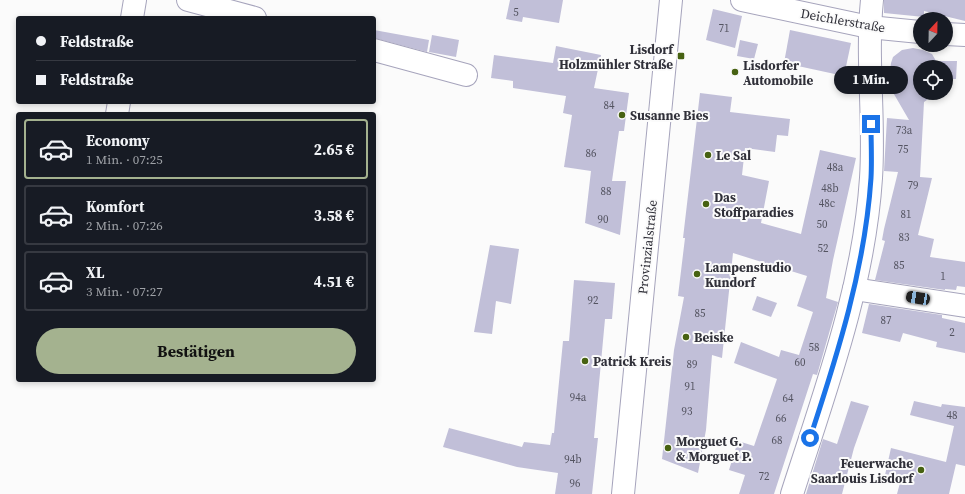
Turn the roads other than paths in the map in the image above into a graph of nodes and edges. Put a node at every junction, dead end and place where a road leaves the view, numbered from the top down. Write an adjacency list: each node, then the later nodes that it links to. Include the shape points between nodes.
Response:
1 (136, 0): 6 (street)
2 (188, 0): 7 (street)
3 (672, 0): 16 (street, Provinzialstraße)
4 (742, 0): 8 (street, Deichlerstraße)
5 (872, 0): 8 (street)
6 (132, 16)
7 (248, 16)
8 (869, 27): 9 (street, Deichlerstraße); 14 (street, via 871,178)
9 (913, 31)
10 (953, 34): 11 (street)
11 (965, 35)
12 (376, 51): 13 (street)
13 (466, 75)
14 (854, 289): 15 (street); 17 (street, via 842,340)
15 (965, 306)
16 (623, 494)
17 (792, 494)

